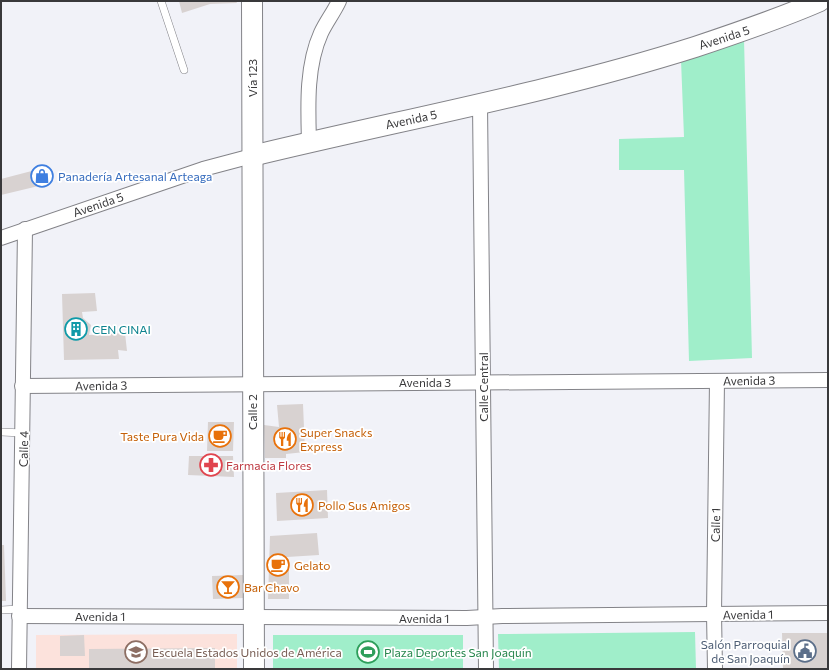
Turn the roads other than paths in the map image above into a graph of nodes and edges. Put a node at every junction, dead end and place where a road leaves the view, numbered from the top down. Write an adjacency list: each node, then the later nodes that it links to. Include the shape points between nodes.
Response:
1 (160, 1): 5 (lane)
2 (252, 1): 8 (main road, Vía 123)
3 (339, 1): 7 (street, via 320,34 313,61 307,102)
4 (820, 1): 6 (main road, Avenida 5, via 753,28 629,68)
5 (184, 70)
6 (480, 104): 7 (main road, Avenida 5); 13 (street, Calle Central)
7 (309, 142): 8 (main road, Avenida 5)
8 (252, 156): 9 (street, Avenida 5, via 203,169); 14 (main road, Calle 2)
9 (25, 229): 10 (street, Avenida 5); 15 (street, Calle 4)
10 (1, 238)
11 (828, 380): 12 (street, Avenida 3)
12 (717, 381): 13 (street, Avenida 3); 21 (street, Calle 1)
13 (483, 382): 14 (street, Avenida 3); 23 (street, Calle Central)
14 (252, 383): 15 (street, Avenida 3); 22 (main road, Calle 2)
15 (22, 386): 17 (street, Calle 4)
16 (1, 432): 17 (lane)
17 (23, 433): 19 (street, Calle 4)
18 (1, 610): 19 (lane)
19 (19, 613): 22 (street, Avenida 1); 24 (street, Calle 4)
20 (828, 613): 21 (street, Avenida 1)
21 (714, 614): 23 (street, Avenida 1); 27 (street, Calle 1)
22 (253, 616): 23 (street, Avenida 1); 25 (main road, Calle 2)
23 (486, 617): 26 (street, Calle Central)
24 (19, 669)
25 (254, 669)
26 (486, 669)
27 (716, 669)

